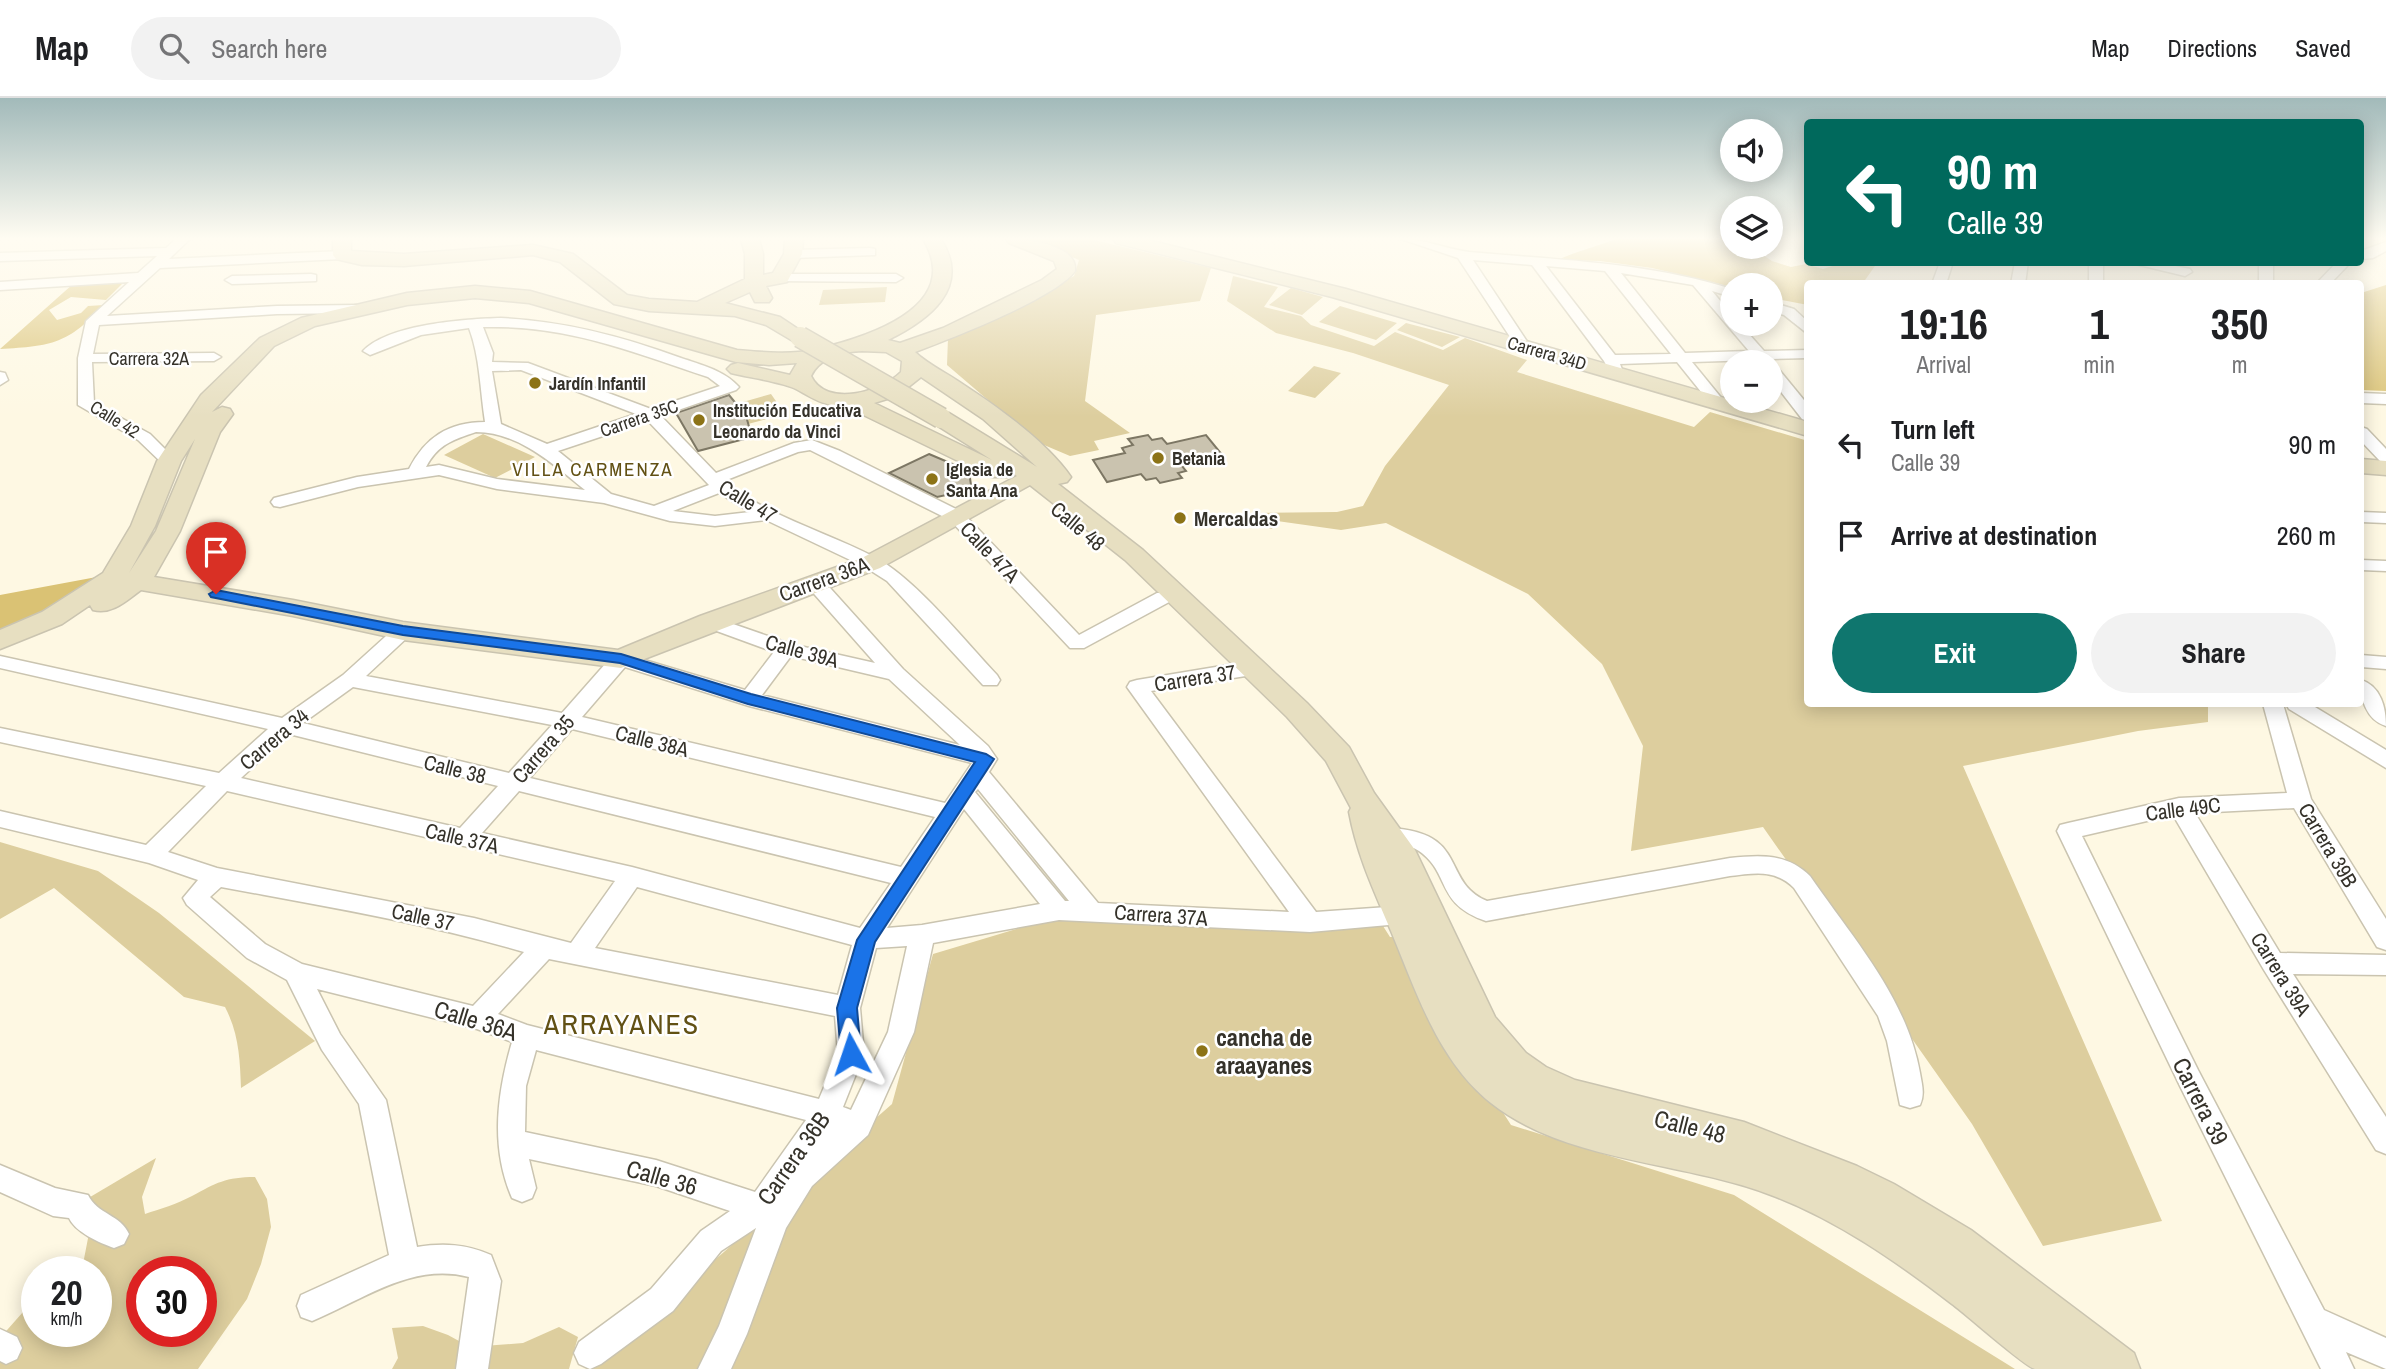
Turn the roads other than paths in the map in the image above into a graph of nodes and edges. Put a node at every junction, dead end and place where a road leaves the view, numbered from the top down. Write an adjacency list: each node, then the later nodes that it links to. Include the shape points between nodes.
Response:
1 (118, 298): 20 (street)
2 (215, 298): 18 (street)
3 (414, 298): 15 (main road)
4 (538, 298): 32 (main road, via 736,356)
5 (619, 298): 14 (main road, Calle 48, via 649,305)
6 (720, 298): 14 (main road)
7 (762, 298): 21 (main road)
8 (930, 298): 19 (main road)
9 (1020, 298): 24 (main road)
10 (1357, 298): 28 (main road, Carrera 34D)
11 (1492, 298): 28 (street)
12 (1563, 298): 39 (street)
13 (1634, 298): 37 (street)
14 (703, 306): 21 (main road, Calle 48)
15 (357, 309): 16 (street); 26 (main road, via 308,322)
16 (277, 310): 18 (street); 26 (street, via 281,325)
17 (1783, 310): 23 (street)
18 (200, 314): 20 (street)
19 (917, 315): 27 (main road); 33 (main road)
20 (93, 321): 36 (street, Calle 42)
21 (772, 321): 57 (main road, Calle 48, bridge)
22 (474, 323): 30 (street, via 424,329 391,338); 40 (street, via 486,353); 49 (street, Carrera 35C, via 583,331 713,374 731,387)
23 (1804, 326)
24 (945, 336): 33 (main road); 41 (main road, via 938,357)
25 (1744, 336): 29 (street)
26 (267, 342): 54 (main road, via 209,400)
27 (865, 344): 32 (main road); 33 (main road, Calle 48)
28 (1523, 346): 39 (main road, Carrera 34D)
29 (1756, 350)
30 (370, 351)
31 (1804, 354): 35 (street, Carrera 34D)
32 (817, 356): 42 (main road, via 804,367)
33 (905, 356): 41 (main road, Calle 48); 45 (main road, via 912,374 897,387)
34 (214, 357): 36 (street, Carrera 32A)
35 (1783, 357)
36 (85, 358): 54 (street, Calle 42, via 86,405 144,437)
37 (1682, 358): 38 (street, Carrera 34D); 39 (street, Carrera 34D); 47 (street)
38 (1720, 358)
39 (1614, 366): 47 (main road, Carrera 34D)
40 (484, 367): 49 (street, Calle 47, via 523,366); 50 (street)
41 (942, 378): 57 (main road, Calle 48, via 1030,448)
42 (802, 384): 45 (main road, via 822,396); 68 (main road, via 500,299 445,299 357,316 279,349 244,382 209,432 177,512)
43 (1783, 384): 48 (street)
44 (2364, 398): 46 (street)
45 (848, 399): 57 (main road, Calle 48)
46 (2386, 399)
47 (1715, 400): 51 (main road, Carrera 34D)
48 (1804, 411)
49 (650, 414): 53 (street, Carrera 35C); 58 (street, Calle 47)
50 (494, 427): 53 (street); 56 (street, via 474,427 440,439 427,450)
51 (1804, 428)
52 (2364, 438): 55 (street)
53 (546, 450): 59 (street)
54 (169, 461): 68 (main road)
55 (2379, 467)
56 (415, 473): 59 (street, via 439,470 497,484); 60 (street)
57 (1037, 478): 63 (main road, Carrera 36A); 71 (main road, Calle 48, via 1053,504); 74 (main road, Calle 48, via 1134,555)
58 (716, 483): 61 (street); 62 (street, Calle 47); 63 (street, Calle 47A, via 794,448 812,445)
59 (605, 498): 61 (street)
60 (280, 502)
61 (654, 512): 62 (street, via 715,521)
62 (768, 515): 66 (street, Calle 47)
63 (956, 516): 66 (main road, Carrera 36A); 71 (street, Calle 47A, via 1077,644)
64 (2364, 517): 65 (street)
65 (2386, 518)
66 (871, 563): 70 (main road, Carrera 36A); 84 (street, Calle 47, via 893,577)
67 (2373, 565): 69 (street)
68 (126, 579): 73 (main road); 75 (main road); 78 (main road, via 75,621)
69 (2386, 582)
70 (816, 583): 72 (main road, Carrera 36A); 82 (street)
71 (1164, 597): 74 (main road, Calle 48)
72 (710, 622): 76 (street, Calle 39A); 77 (main road, Carrera 36A)
73 (403, 631): 77 (main road); 83 (street, Carrera 34)
74 (1219, 638): 81 (main road, Calle 48)
75 (0, 640)
76 (786, 649): 82 (street, Calle 39A); 86 (street)
77 (621, 659): 86 (street); 90 (street, Carrera 35)
78 (0, 660): 91 (street, Calle 38)
79 (2364, 661): 80 (street)
80 (2386, 663)
81 (1252, 668): 97 (main road, Calle 48, via 1338,755); 111 (street, Carrera 37, via 1137,687)
82 (896, 674): 96 (street)
83 (350, 680): 90 (street, Calle 38A); 91 (street, Carrera 34)
84 (990, 680)
85 (2364, 691): 89 (street)
86 (748, 699): 96 (street)
87 (2274, 707): 98 (street, Carrera 39B)
88 (2300, 707): 93 (street)
89 (2386, 719)
90 (568, 721): 95 (street, Carrera 35); 96 (street, Calle 38A)
91 (285, 726): 94 (street, Carrera 34); 95 (street, Calle 38)
92 (0, 735): 94 (street, Calle 37A)
93 (2386, 760)
94 (223, 782): 103 (street, Calle 37A); 104 (street, Carrera 34)
95 (513, 784): 103 (street, Carrera 35); 107 (street, Calle 38)
96 (970, 785): 107 (street, Carrera 36B); 108 (street); 109 (street)
97 (1362, 800): 102 (main road, Calle 48); 110 (main road, Calle 48, via 1376,858)
98 (2300, 800): 99 (street, Calle 49C); 114 (street, Carrera 39B)
99 (2179, 806): 101 (street, Calle 49C); 117 (street, Carrera 39A)
100 (0, 819): 104 (street, Calle 37)
101 (2068, 831): 135 (street, Carrera 39)
102 (1389, 837): 123 (street, via 1411,836 1429,845 1469,904 1486,911 1730,867 1768,863 1786,868 1802,882 1888,1010 1904,1054); 143 (main road, Calle 48, via 1482,1028 1513,1065 1570,1096 1731,1136 1843,1179 1956,1245)
103 (464, 839): 105 (street, Calle 37A)
104 (151, 856): 106 (street, Calle 37)
105 (632, 876): 113 (street, Calle 37A); 116 (street)
106 (216, 877): 115 (street, Calle 37, via 474,928); 119 (street, Calle 36A, via 195,898 256,951)
107 (909, 878): 113 (street, Carrera 36B)
108 (1059, 910): 109 (street, Carrera 37A); 112 (street, Carrera 37A)
109 (1090, 910): 111 (street, Carrera 37A)
110 (1402, 916): 111 (street, Carrera 37A); 142 (main road, Calle 48, via 1454,1034 1483,1073 1509,1095 1564,1122 1733,1163 1815,1194 1908,1244)
111 (1310, 922)
112 (922, 935): 113 (street, Calle 37A); 125 (street, via 901,1032)
113 (866, 940): 120 (street, Carrera 36B)
114 (2386, 940)
115 (544, 948): 116 (street, Calle 37); 121 (street)
116 (577, 954): 120 (street, Calle 37)
117 (2273, 963): 118 (street); 126 (street, Carrera 39A)
118 (2386, 965)
119 (296, 972): 121 (street, Calle 36A); 133 (street, via 331,1042 372,1100)
120 (847, 1008): 124 (street, Carrera 36B, via 851,1054)
121 (478, 1018): 122 (street, Calle 36A)
122 (527, 1036): 124 (street, Calle 36A); 127 (street, via 513,1086)
123 (1910, 1096)
124 (827, 1113): 125 (street, Calle 36A); 131 (street, Carrera 36B)
125 (858, 1126): 128 (street)
126 (2386, 1141)
127 (511, 1143): 130 (street); 131 (street, Calle 36, via 656,1173)
128 (802, 1177): 131 (street); 136 (street, via 774,1220)
129 (0, 1178): 132 (street, via 53,1202 78,1205 82,1214)
130 (522, 1188)
131 (761, 1208): 137 (street, Carrera 36B, via 712,1241 663,1300)
132 (114, 1234)
133 (405, 1263): 134 (street); 139 (street, via 461,1258 480,1265 486,1281)
134 (312, 1306)
135 (2313, 1321): 138 (street); 144 (street, Carrera 39)
136 (731, 1334): 140 (street); 141 (street)
137 (590, 1353)
138 (2386, 1354)
139 (472, 1369)
140 (714, 1369)
141 (725, 1369)
142 (2069, 1369)
143 (2118, 1369)
144 (2338, 1369)

